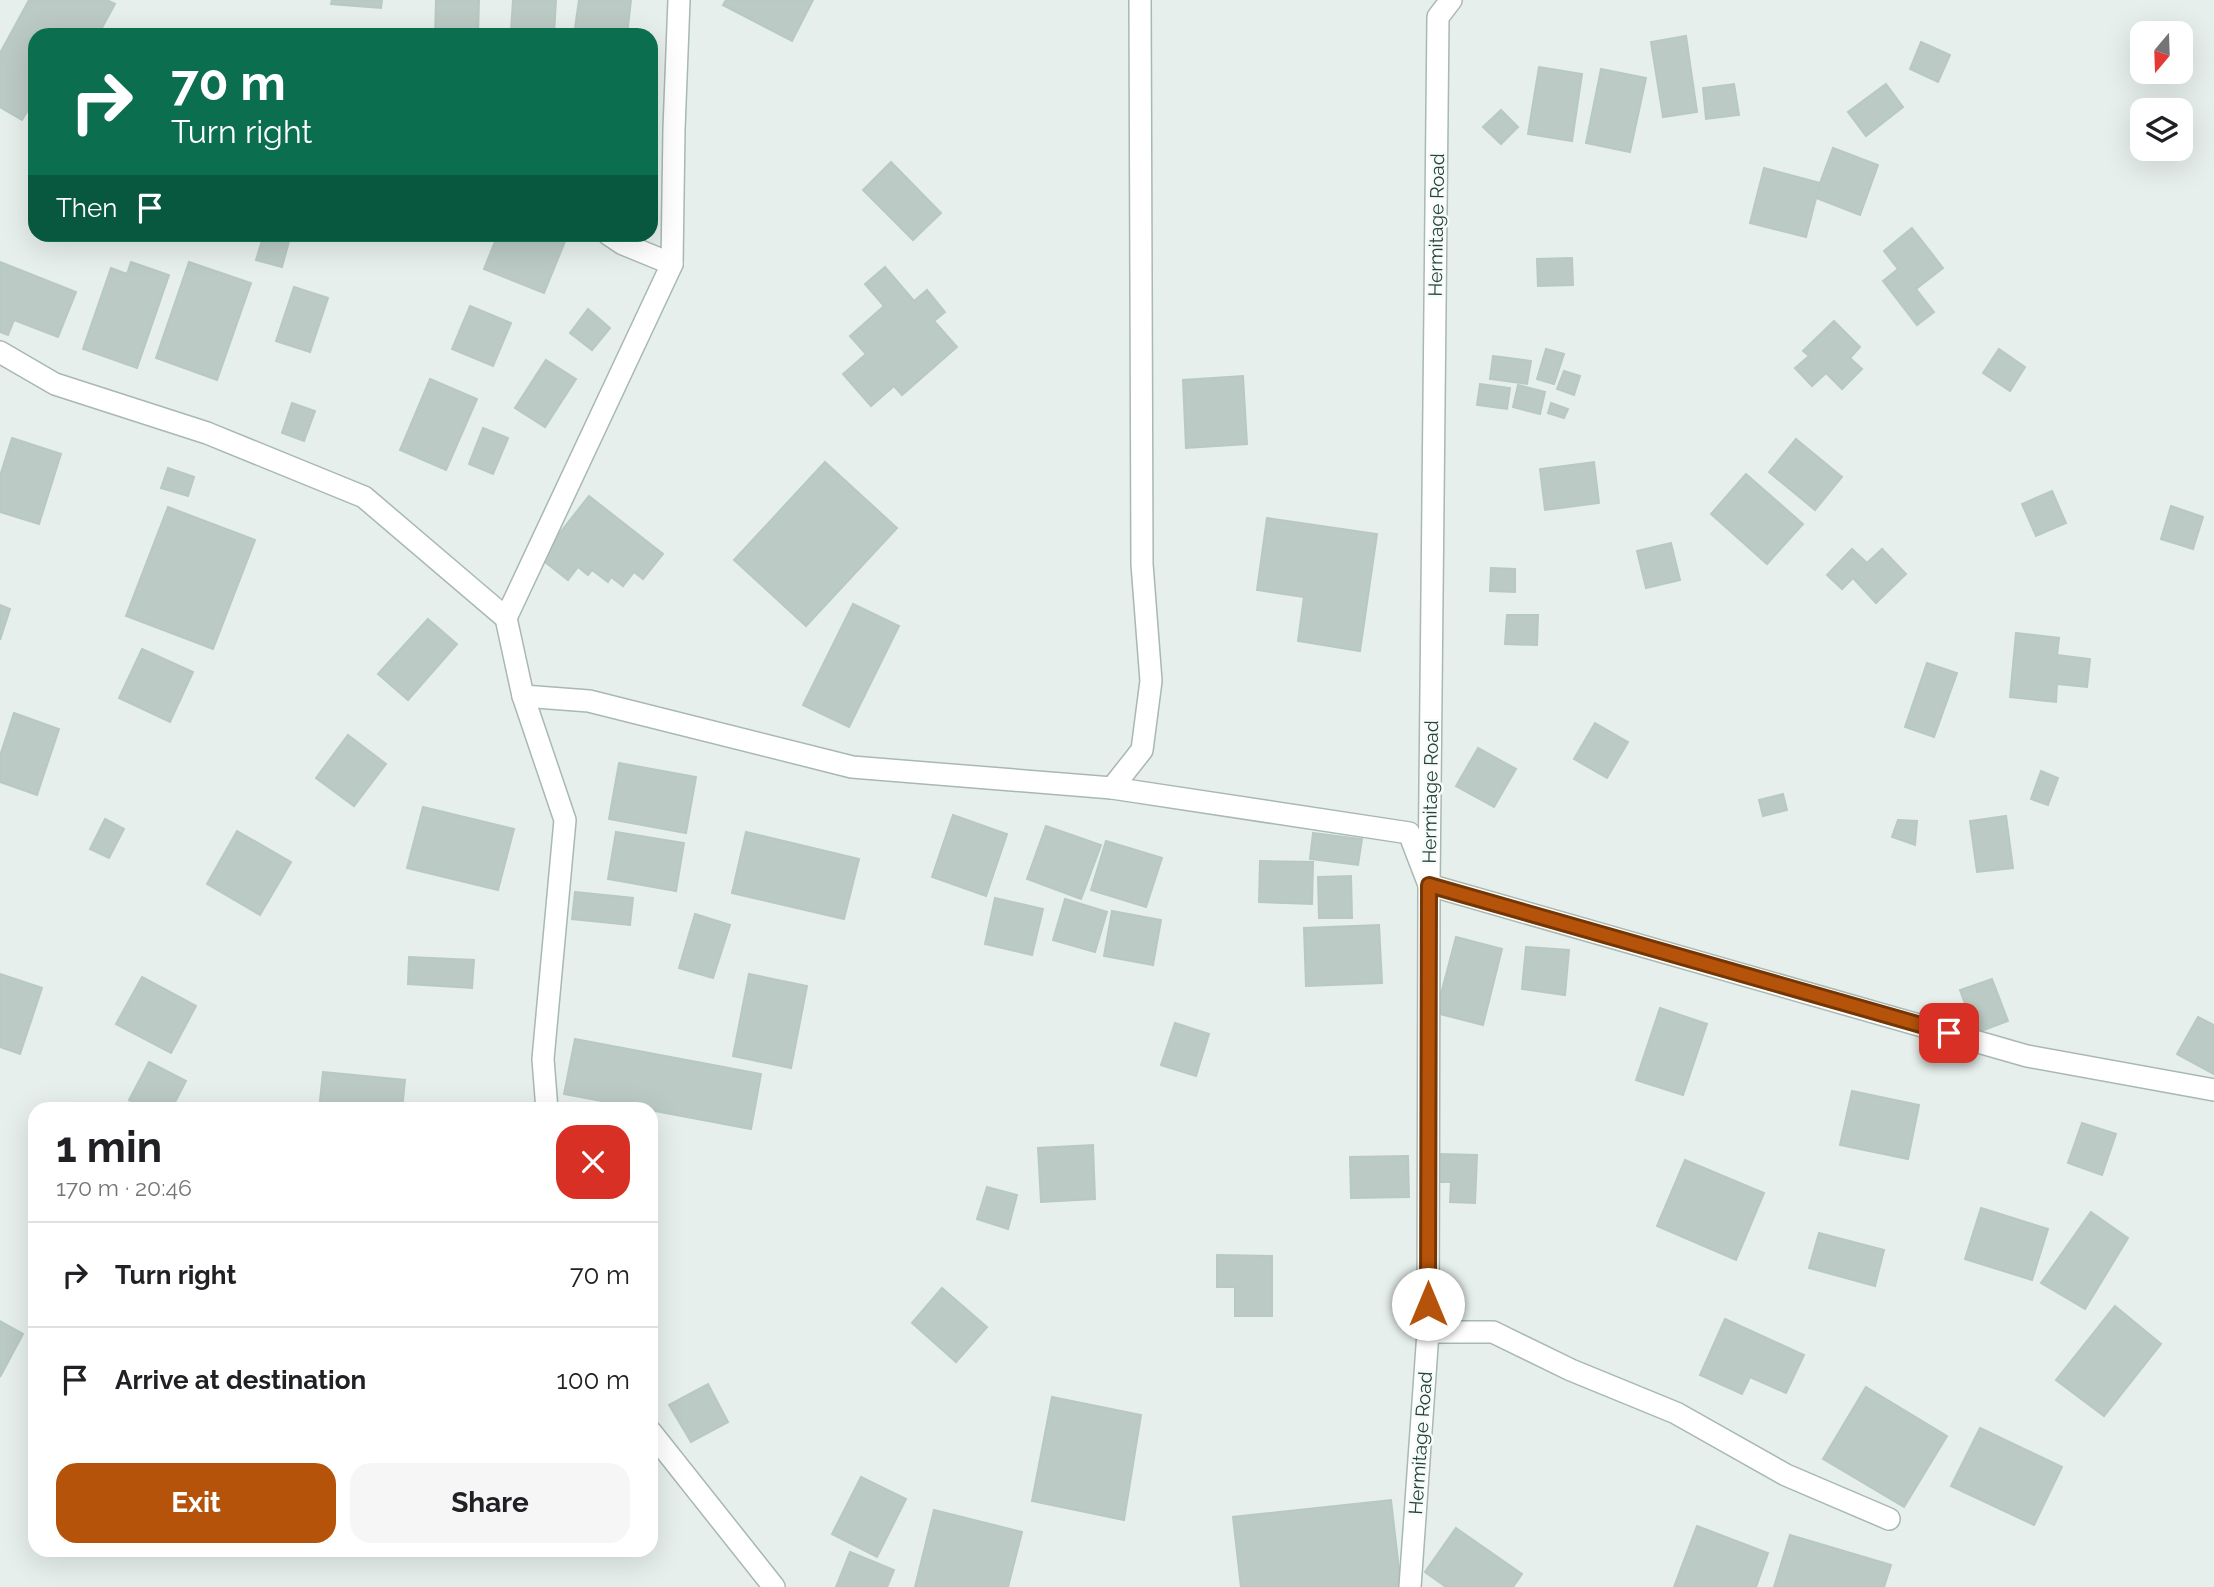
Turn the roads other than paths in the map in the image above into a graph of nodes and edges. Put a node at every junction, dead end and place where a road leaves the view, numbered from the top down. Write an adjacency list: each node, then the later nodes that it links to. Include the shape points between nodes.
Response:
1 (679, 0): 5 (street)
2 (1140, 0): 9 (street, via 1142,564 1151,681 1142,750)
3 (1451, 0): 10 (street, Hermitage Road, via 1438,17)
4 (620, 242): 5 (street)
5 (672, 264): 7 (street)
6 (0, 352): 7 (street, via 55,384 207,433 364,497)
7 (506, 618): 8 (street)
8 (523, 696): 9 (street, via 589,701 852,767); 12 (street, via 565,820 543,1059)
9 (1112, 789): 10 (street, via 1409,833)
10 (1429, 885): 11 (street, via 2027,1056); 13 (street, Hermitage Road)
11 (2214, 1090)
12 (546, 1102)
13 (1428, 1332): 15 (street, via 1493,1332 1676,1413 1786,1475); 17 (street, Hermitage Road)
14 (658, 1441): 16 (street)
15 (1889, 1519)
16 (774, 1587)
17 (1410, 1587)

